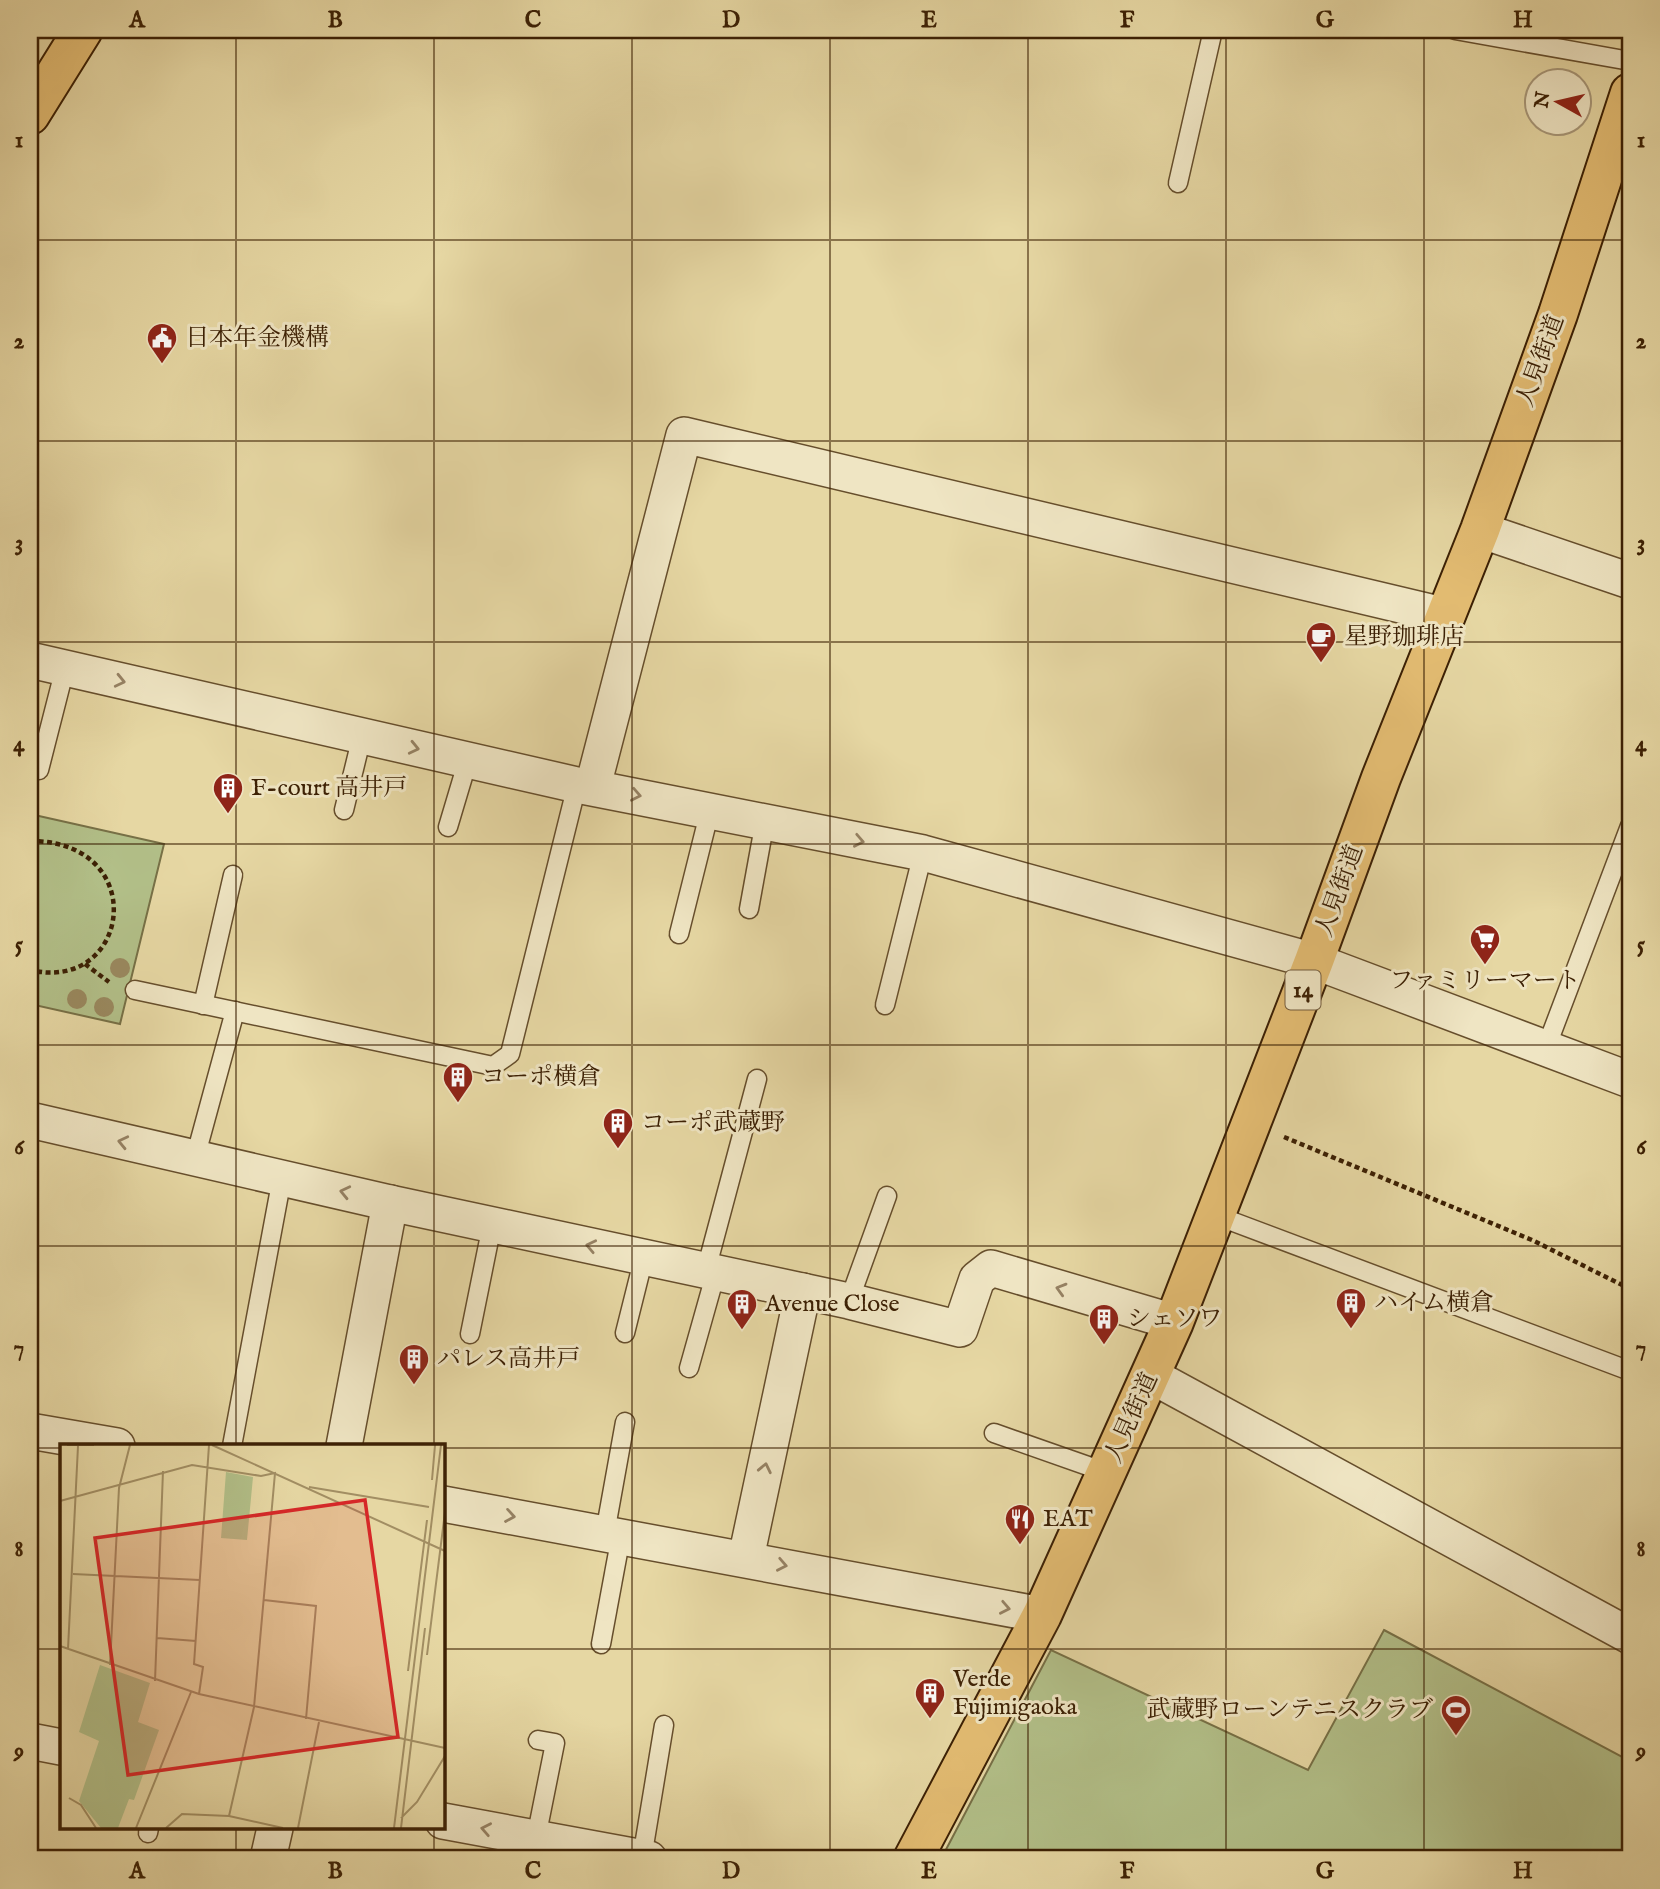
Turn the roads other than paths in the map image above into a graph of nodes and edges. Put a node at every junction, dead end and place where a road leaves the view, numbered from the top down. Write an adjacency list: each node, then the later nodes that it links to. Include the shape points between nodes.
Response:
1 (83, 30): 6 (main road)
2 (1213, 30): 7 (lane)
3 (1455, 30): 4 (lane)
4 (1630, 61)
5 (1630, 93): 8 (main road, 人見街道 / 14, via 1558,314)
6 (30, 115)
7 (1178, 183)
8 (1480, 530): 9 (street); 10 (main road, 人見街道 / 14)
9 (1630, 581)
10 (1447, 616): 16 (street, via 684,435); 26 (main road, 人見街道 / 14)
11 (30, 660): 12 (street)
12 (65, 668): 13 (street, one-way to 13); 15 (lane)
13 (362, 736): 14 (street, one-way to 14); 17 (lane)
14 (468, 760): 16 (street); 21 (lane)
15 (39, 770)
16 (585, 786): 18 (street, one-way to 18); 30 (lane, via 510,1054 493,1066)
17 (344, 810)
18 (710, 810): 19 (street); 25 (lane)
19 (765, 821): 22 (street, one-way to 22); 24 (lane)
20 (1630, 826): 31 (lane)
21 (448, 827)
22 (923, 853): 26 (street); 29 (lane)
23 (233, 875): 28 (lane)
24 (749, 909)
25 (679, 934)
26 (1314, 961): 31 (street); 39 (main road, 人見街道 / 14)
27 (135, 990): 28 (lane)
28 (203, 1005): 30 (lane)
29 (885, 1005)
30 (234, 1011): 35 (lane)
31 (1546, 1048): 33 (street)
32 (757, 1079): 42 (lane)
33 (1630, 1080)
34 (30, 1120): 35 (street, one-way to 34)
35 (195, 1158): 36 (street)
36 (282, 1178): 38 (street, one-way to 36); 55 (lane)
37 (887, 1196): 44 (lane)
38 (390, 1203): 40 (street); 56 (street)
39 (1215, 1215): 45 (main road, 人見街道 / 14); 49 (lane)
40 (492, 1225): 41 (street, one-way to 40); 47 (lane)
41 (644, 1257): 42 (street); 46 (lane)
42 (711, 1271): 43 (street); 48 (lane)
43 (803, 1291): 44 (street); 60 (street, one-way to 43)
44 (849, 1301): 45 (street, one-way to 44, via 991,1268 977,1279 960,1329)
45 (1174, 1322): 50 (main road, 人見街道 / 14)
46 (625, 1333)
47 (470, 1334)
48 (689, 1368)
49 (1630, 1371)
50 (1150, 1375): 57 (main road, 人見街道 / 14); 62 (street)
51 (625, 1422): 59 (lane)
52 (30, 1431): 54 (street)
53 (994, 1433): 57 (lane)
54 (105, 1444)
55 (232, 1444)
56 (344, 1444)
57 (1108, 1473): 61 (main road, 人見街道 / 14)
58 (444, 1504): 59 (street, one-way to 59)
59 (613, 1534): 60 (street); 63 (lane)
60 (746, 1558): 61 (street, one-way to 61)
61 (1042, 1615): 71 (main road, 人見街道 / 14)
62 (1630, 1636)
63 (601, 1644)
64 (664, 1725): 70 (lane)
65 (538, 1740): 68 (lane, via 555,1743)
66 (444, 1821): 68 (street, one-way to 66)
67 (275, 1829): 69 (street)
68 (536, 1838): 70 (street)
69 (268, 1859)
70 (646, 1859)
71 (913, 1859)

